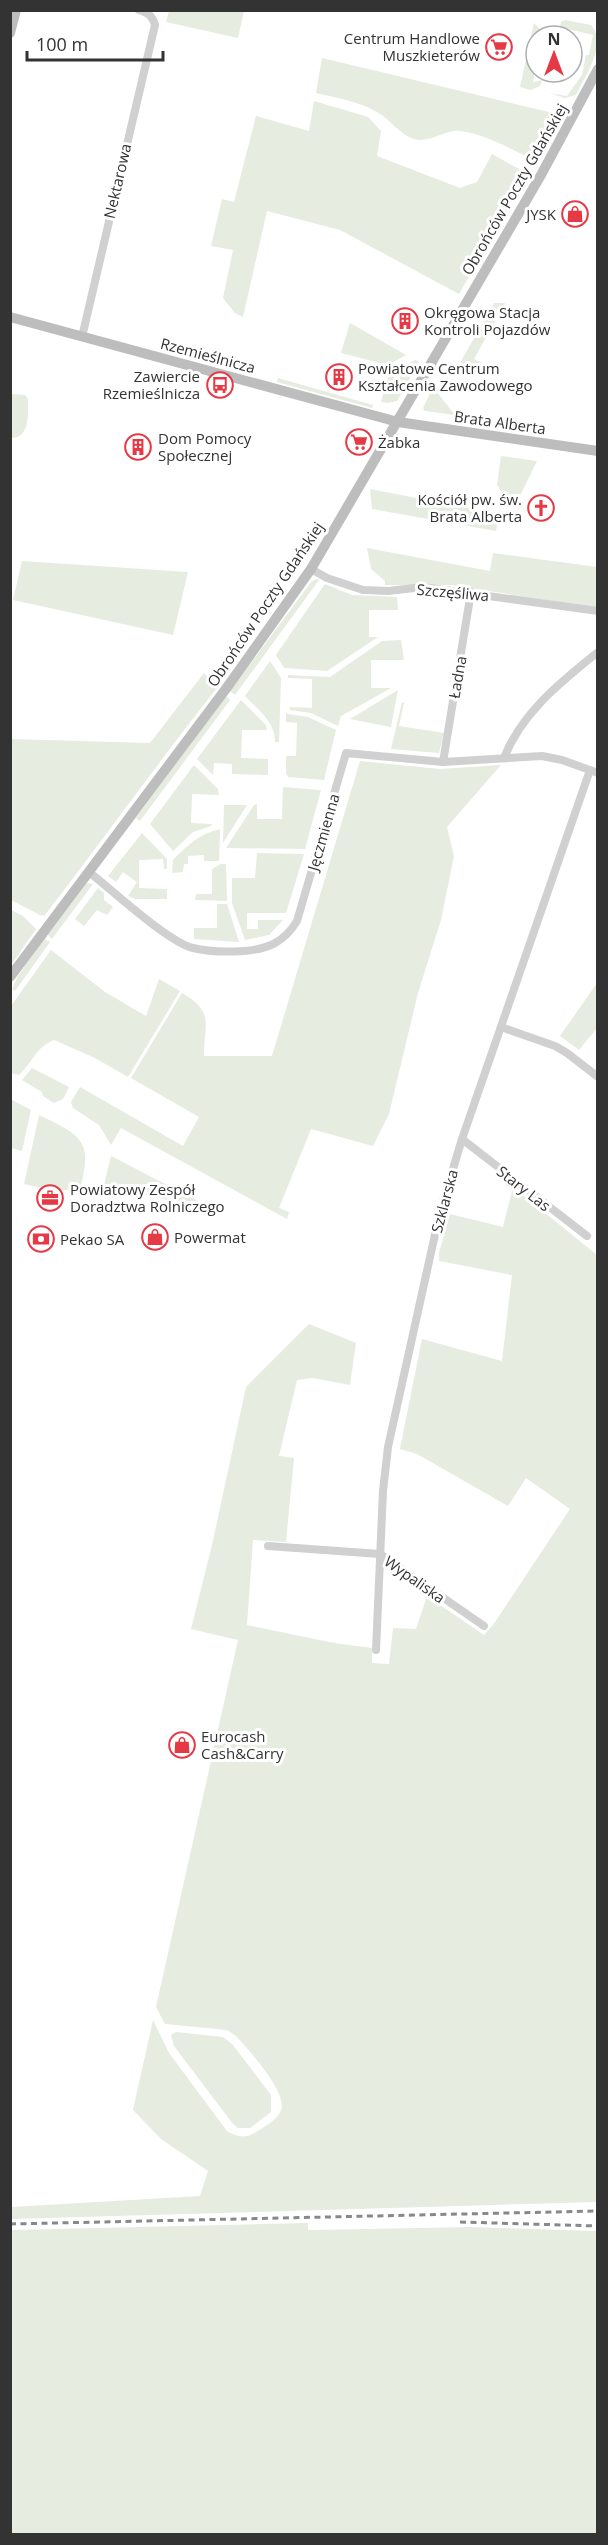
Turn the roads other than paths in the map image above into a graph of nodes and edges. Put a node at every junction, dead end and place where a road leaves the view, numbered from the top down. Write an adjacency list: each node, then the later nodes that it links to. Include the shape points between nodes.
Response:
1 (16, 10): 3 (street)
2 (139, 10): 6 (street, Nektarowa, via 153,17 155,25)
3 (10, 33)
4 (597, 69): 7 (street, Obrońców Poczty Gdańskiej, via 541,175)
5 (10, 317): 6 (street, Rzemieślnicza)
6 (82, 337): 7 (street, Rzemieślnicza)
7 (398, 422): 8 (street, Brata Alberta); 9 (street, Obrońców Poczty Gdańskiej)
8 (597, 451)
9 (311, 569): 10 (street, Szczęśliwa, via 363,590 423,587); 16 (street, Obrońców Poczty Gdańskiej)
10 (471, 592): 11 (street, Szczęśliwa); 14 (street, Ładna)
11 (597, 611)
12 (597, 652): 13 (street, via 534,709)
13 (504, 758): 14 (street, Jęczmienna); 15 (street, Jęczmienna, via 542,756)
14 (443, 762): 16 (street, Jęczmienna, via 346,753 297,921 281,940 264,948 191,948)
15 (594, 772): 18 (street, Szklarska)
16 (89, 872): 17 (street, Obrońców Poczty Gdańskiej)
17 (10, 977)
18 (501, 1026): 19 (street, via 555,1046); 20 (street, Szklarska)
19 (597, 1077)
20 (462, 1139): 21 (street, Stary Las); 23 (street, Szklarska, via 440,1212 388,1447)
21 (587, 1236)
22 (268, 1546): 23 (street, Wypaliska)
23 (380, 1554): 24 (street, Wypaliska); 25 (street, Szklarska)
24 (484, 1626)
25 (376, 1650)

